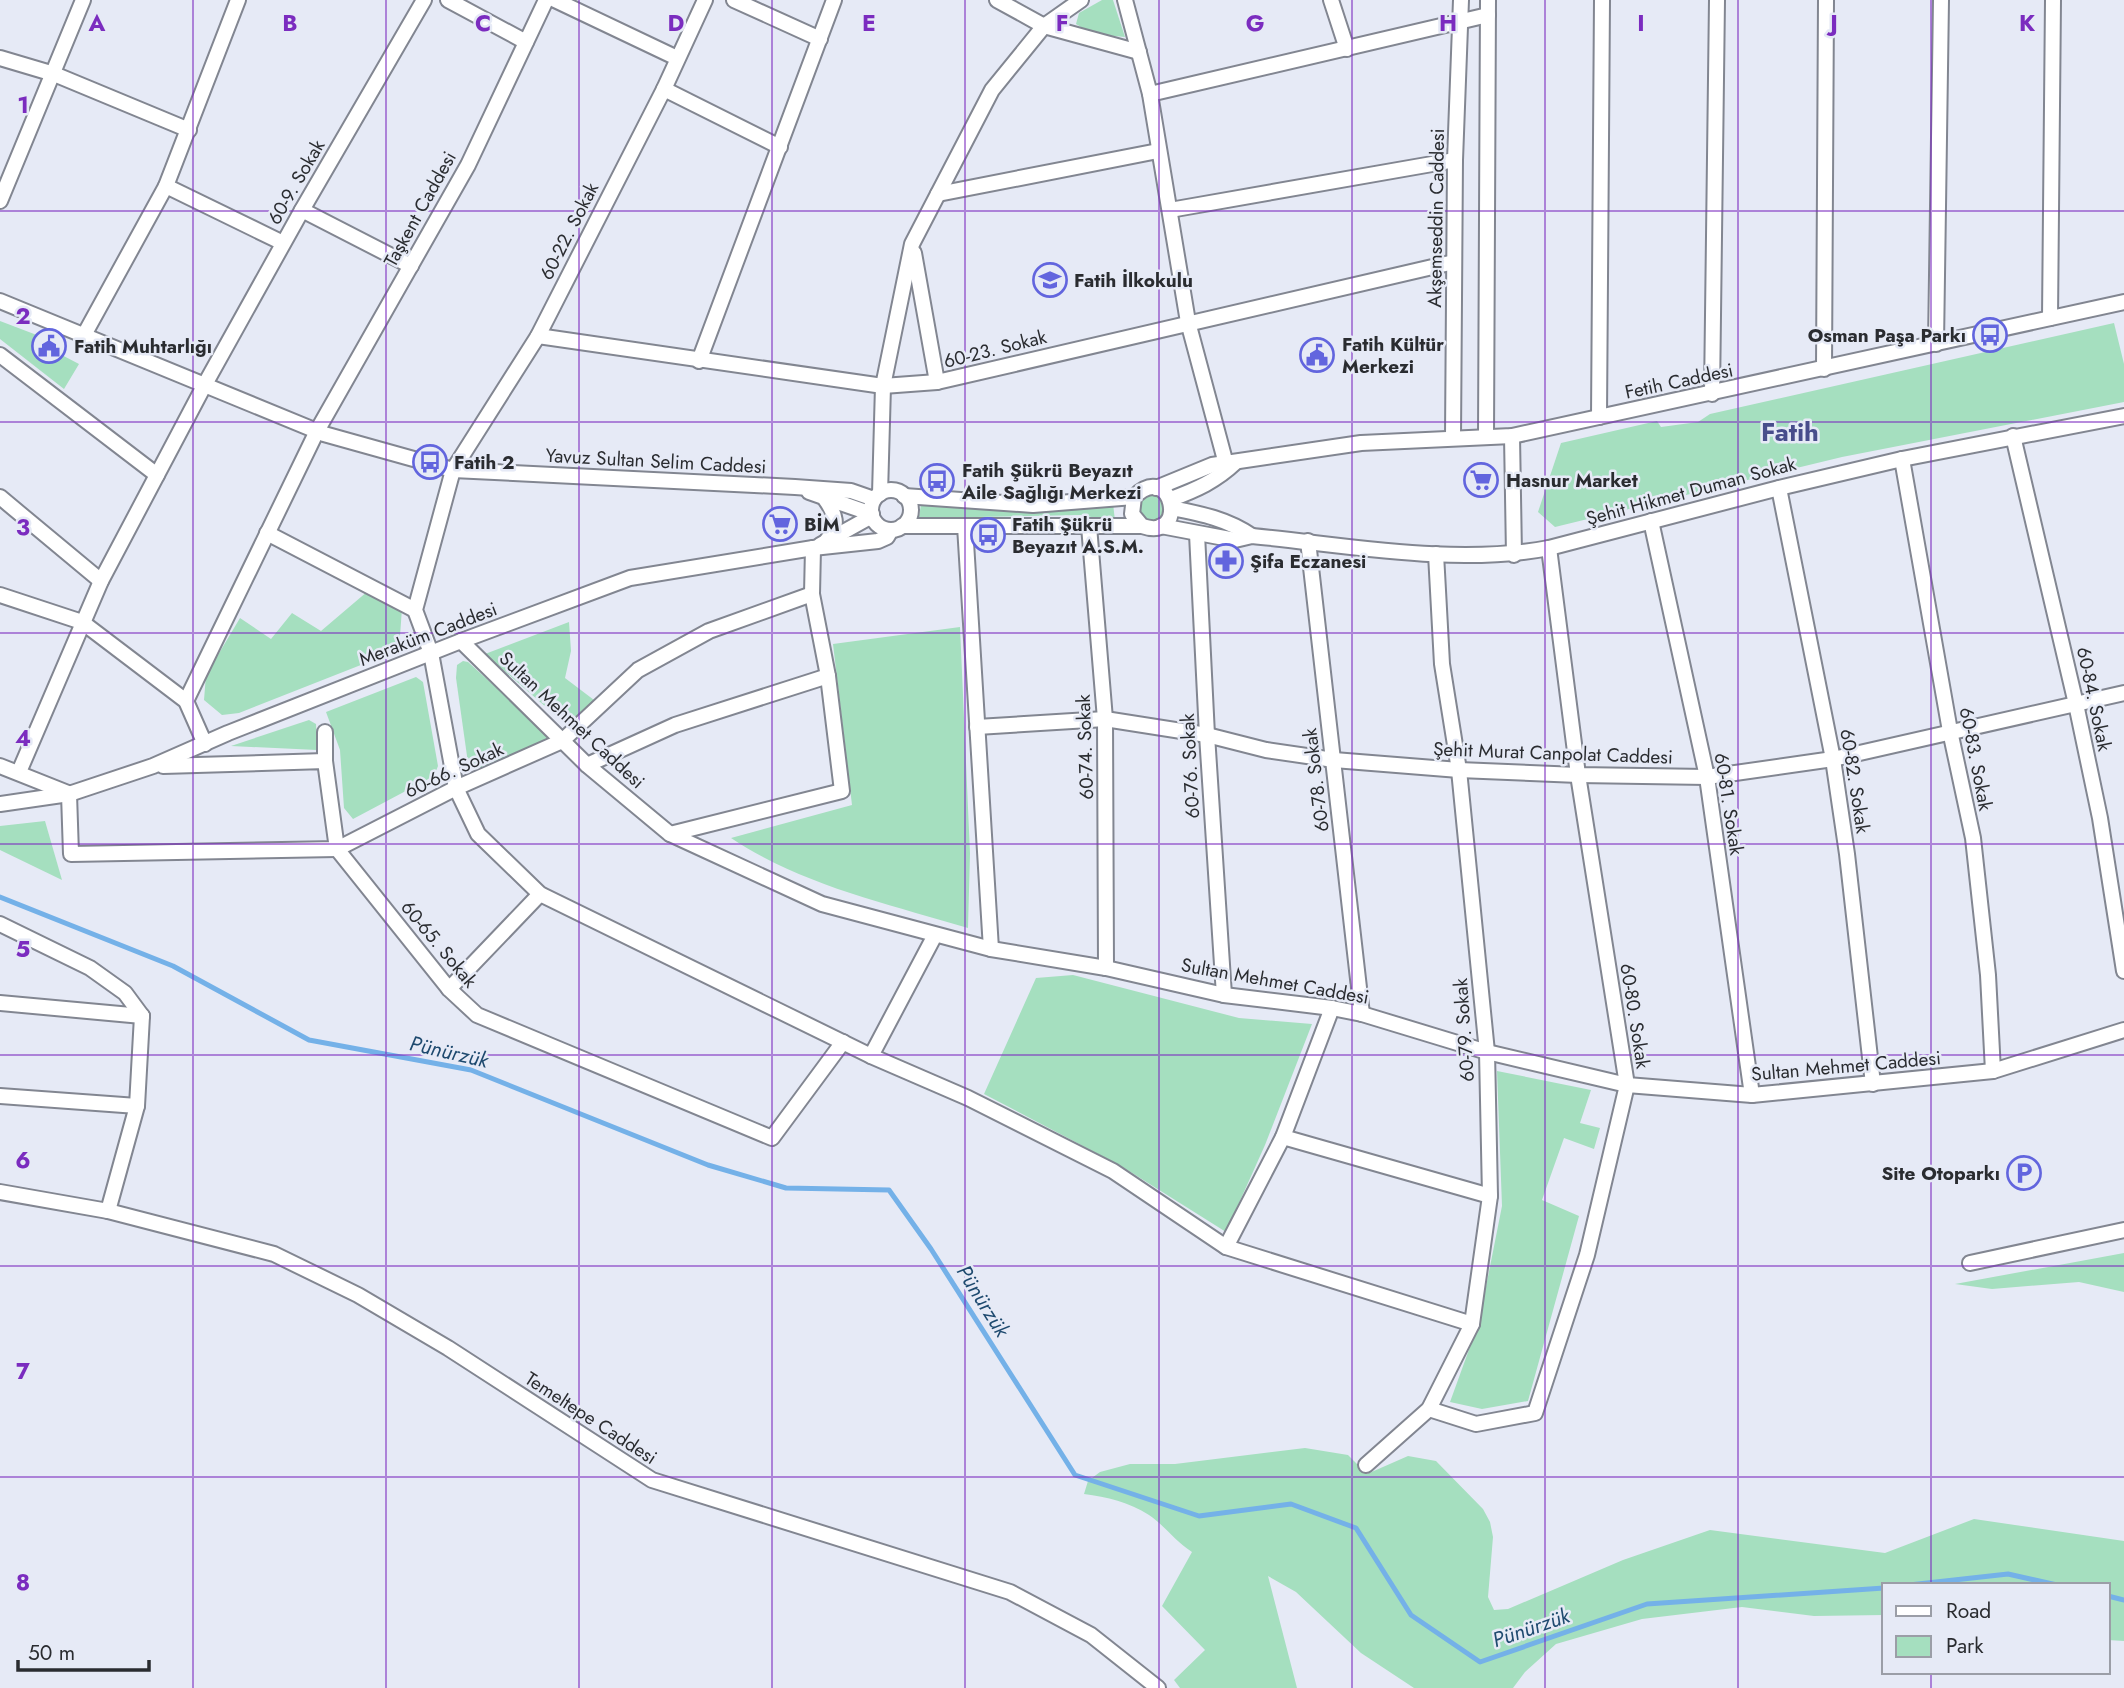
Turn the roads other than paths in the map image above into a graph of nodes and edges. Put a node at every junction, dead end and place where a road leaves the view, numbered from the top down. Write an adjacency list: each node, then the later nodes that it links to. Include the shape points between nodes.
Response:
1 (83, 0): 29 (street)
2 (238, 0): 32 (street)
3 (424, 0): 40 (street, 60-9. Sokak)
4 (448, 0): 24 (street)
5 (546, 0): 24 (street, Taşkent Caddesi)
6 (555, 0): 28 (street)
7 (705, 0): 28 (street, 60-22. Sokak)
8 (734, 0): 23 (street)
9 (834, 0): 23 (street)
10 (997, 0): 22 (street)
11 (1081, 0): 22 (street)
12 (1125, 0): 26 (street)
13 (1331, 0): 25 (street)
14 (1463, 0): 21 (street, Akşemseddin Caddesi)
15 (1602, 0): 60 (street)
16 (1717, 0): 58 (street)
17 (1826, 0): 54 (street)
18 (1941, 0): 51 (street)
19 (2053, 0): 47 (street)
20 (1488, 7): 21 (street); 64 (street)
21 (1460, 20): 25 (street); 35 (street, Akşemseddin Caddesi)
22 (1044, 26): 26 (street); 37 (street, via 992,90)
23 (820, 39): 33 (street)
24 (526, 42): 44 (street, Taşkent Caddesi, via 468,165)
25 (1346, 49): 31 (street)
26 (1139, 52): 31 (street)
27 (0, 58): 29 (street)
28 (677, 58): 30 (street, 60-22. Sokak)
29 (54, 74): 32 (street); 38 (street)
30 (664, 89): 33 (street); 49 (street, 60-22. Sokak)
31 (1150, 94): 34 (street)
32 (189, 130): 36 (street)
33 (780, 147): 53 (street)
34 (1158, 151): 37 (street); 39 (street)
35 (1455, 159): 39 (street); 43 (street, Akşemseddin Caddesi)
36 (166, 186): 41 (street); 50 (street)
37 (938, 194): 42 (street)
38 (0, 201)
39 (1170, 209): 48 (street)
40 (302, 210): 41 (street, 60-9. Sokak); 44 (street)
41 (283, 243): 56 (street, 60-9. Sokak)
42 (912, 244): 55 (street); 57 (street)
43 (1454, 262): 48 (street, 60-23. Sokak); 65 (street, Akşemseddin Caddesi)
44 (411, 266): 61 (street, Taşkent Caddesi)
45 (0, 301): 50 (street, Yavuz Sultan Selim Caddesi)
46 (2124, 302): 47 (street, Fetih Caddesi)
47 (2050, 318): 51 (street, Fetih Caddesi)
48 (1188, 322): 55 (street, 60-23. Sokak); 67 (street)
49 (538, 336): 53 (street, 60-23. Sokak); 68 (street, 60-22. Sokak)
50 (83, 337): 56 (street, Yavuz Sultan Selim Caddesi)
51 (1937, 344): 54 (street, Fetih Caddesi)
52 (0, 355): 69 (street)
53 (699, 360): 57 (street, 60-23. Sokak)
54 (1824, 369): 58 (street, Fetih Caddesi)
55 (937, 382): 57 (street, 60-23. Sokak)
56 (204, 386): 61 (street, Yavuz Sultan Selim Caddesi); 69 (street, 60-9. Sokak)
57 (883, 386): 73 (street)
58 (1712, 394): 60 (street, Fetih Caddesi)
59 (2124, 416): 63 (street, Şehit Hikmet Duman Sokak)
60 (1599, 417): 62 (street, Fetih Caddesi)
61 (317, 431): 68 (street, Yavuz Sultan Selim Caddesi); 86 (street, Taşkent Caddesi)
62 (1512, 436): 64 (street, Fetih Caddesi); 93 (street)
63 (2013, 436): 66 (street, Şehit Hikmet Duman Sokak); 104 (street, 60-84. Sokak)
64 (1486, 437): 65 (street, Fetih Caddesi)
65 (1453, 438): 67 (street, Fetih Caddesi, via 1361,443)
66 (1902, 458): 72 (street, Şehit Hikmet Duman Sokak); 107 (street, 60-83. Sokak)
67 (1231, 463): 71 (street, Fetih Caddesi, via 1198,469); 78 (street, via 1221,476)
68 (453, 471): 70 (street, Yavuz Sultan Selim Caddesi); 97 (street, 60-22. Sokak)
69 (157, 475): 94 (street, 60-9. Sokak)
70 (795, 486): 73 (street, Yavuz Sultan Selim Caddesi); 77 (street, Yavuz Sultan Selim Caddesi)
71 (1156, 488): 76 (street, via 1146,488); 78 (street, via 1165,492)
72 (1779, 488): 80 (street, Şehit Hikmet Duman Sokak); 112 (street, 60-82. Sokak)
73 (877, 496): 74 (street, via 893,491); 79 (street)
74 (904, 496): 76 (street, via 1033,505); 85 (street, via 910,509 908,519)
75 (0, 497): 94 (street)
76 (1134, 497): 83 (street, via 1132,514)
77 (825, 499): 79 (street, Yavuz Sultan Selim Caddesi); 90 (street, via 835,530)
78 (1172, 504): 84 (street, via 1170,517); 88 (street, via 1235,524)
79 (872, 515): 85 (street, via 881,527); 90 (street, Meraküm Caddesi)
80 (1651, 521): 91 (street, Şehit Hikmet Duman Sokak); 121 (street, 60-81. Sokak)
81 (965, 526): 82 (street, Meraküm Caddesi); 85 (street, Meraküm Caddesi); 106 (street)
82 (1089, 526): 83 (street, Meraküm Caddesi); 105 (street, 60-74. Sokak)
83 (1142, 526): 84 (street, Meraküm Caddesi)
84 (1161, 526): 87 (street, Meraküm Caddesi)
85 (897, 528): 90 (street, Meraküm Caddesi, via 878,541)
86 (267, 533): 97 (street); 103 (street, Taşkent Caddesi)
87 (1197, 534): 88 (street, Meraküm Caddesi, via 1235,540); 109 (street, 60-76. Sokak)
88 (1252, 536): 89 (street, Meraküm Caddesi)
89 (1308, 541): 92 (street, Şehit Hikmet Duman Sokak); 113 (street, 60-78. Sokak)
90 (819, 545): 95 (street); 99 (street, Meraküm Caddesi, via 631,578)
91 (1549, 548): 93 (street, Şehit Hikmet Duman Sokak); 120 (street, 60-80. Sokak)
92 (1436, 554): 93 (street, Şehit Hikmet Duman Sokak); 118 (street, 60-79. Sokak, via 1442,664)
93 (1514, 555)
94 (102, 581): 98 (street, 60-9. Sokak)
95 (812, 594): 101 (street); 110 (street, 60-66. Sokak, via 709,632 638,670)
96 (0, 595): 98 (street)
97 (415, 610): 100 (street)
98 (82, 622): 103 (street); 119 (street, 60-9. Sokak)
99 (461, 641): 100 (street, Meraküm Caddesi); 110 (street, Sultan Mehmet Caddesi)
100 (430, 653): 111 (street, Meraküm Caddesi); 122 (street)
101 (828, 676): 115 (street, via 675,725); 125 (street, via 842,791)
102 (2124, 693): 104 (street, Şehit Murat Canpolat Caddesi)
103 (186, 701): 111 (street)
104 (2076, 704): 107 (street, Şehit Murat Canpolat Caddesi); 132 (street, 60-84. Sokak)
105 (1105, 719): 106 (street, Şehit Murat Canpolat Caddesi); 109 (street, Şehit Murat Canpolat Caddesi); 131 (street, 60-74. Sokak)
106 (977, 727): 130 (street)
107 (1951, 731): 112 (street, Şehit Murat Canpolat Caddesi); 143 (street, 60-83. Sokak, via 1973,838)
108 (325, 732): 114 (street)
109 (1207, 736): 113 (street, Şehit Murat Canpolat Caddesi); 134 (street, 60-76. Sokak)
110 (562, 741): 115 (street, Sultan Mehmet Caddesi); 122 (street, 60-66. Sokak)
111 (205, 744): 117 (street, Meraküm Caddesi)
112 (1833, 759): 121 (street, Şehit Murat Canpolat Caddesi); 144 (street, 60-82. Sokak)
113 (1334, 760): 118 (street, Şehit Murat Canpolat Caddesi); 137 (street, 60-78. Sokak)
114 (326, 761): 117 (street); 126 (street)
115 (587, 765): 125 (street, Sultan Mehmet Caddesi)
116 (0, 766): 119 (street)
117 (153, 766): 123 (street, Meraküm Caddesi)
118 (1459, 770): 120 (street, Şehit Murat Canpolat Caddesi); 141 (street, 60-79. Sokak)
119 (19, 772): 123 (street)
120 (1578, 775): 121 (street, Şehit Murat Canpolat Caddesi); 145 (street, 60-80. Sokak)
121 (1707, 777): 146 (street, 60-81. Sokak)
122 (456, 788): 126 (street, 60-66. Sokak); 127 (street, via 478,834)
123 (69, 794): 124 (street, Meraküm Caddesi); 126 (street, 60-66. Sokak, via 71,854)
124 (0, 804)
125 (670, 834): 129 (street, Sultan Mehmet Caddesi, via 822,904)
126 (337, 849): 133 (street, 60-65. Sokak)
127 (540, 894): 133 (street); 140 (street)
128 (0, 924): 138 (street, via 90,968 125,993)
129 (935, 935): 130 (street, Sultan Mehmet Caddesi); 142 (street)
130 (991, 950): 131 (street, Sultan Mehmet Caddesi)
131 (1106, 968): 134 (street, Sultan Mehmet Caddesi)
132 (2124, 971)
133 (449, 989): 140 (street, 60-65. Sokak, via 477,1014 772,1138)
134 (1224, 995): 136 (street, Sultan Mehmet Caddesi)
135 (0, 1003): 138 (street)
136 (1332, 1008): 137 (street, Sultan Mehmet Caddesi); 149 (street)
137 (1363, 1014): 141 (street, Sultan Mehmet Caddesi)
138 (142, 1016): 148 (street)
139 (2124, 1030): 143 (street, Sultan Mehmet Caddesi)
140 (844, 1042): 142 (street)
141 (1487, 1052): 145 (street, Sultan Mehmet Caddesi); 151 (street, 60-79. Sokak)
142 (871, 1056): 154 (street, via 968,1098 1113,1171)
143 (1993, 1070): 144 (street, Sultan Mehmet Caddesi)
144 (1873, 1084): 146 (street, Sultan Mehmet Caddesi)
145 (1627, 1085): 146 (street, Sultan Mehmet Caddesi); 157 (street, 60-80. Sokak, via 1587,1255 1535,1413 1476,1424)
146 (1752, 1095)
147 (0, 1096): 148 (street)
148 (136, 1106): 152 (street)
149 (1283, 1137): 151 (street); 154 (street)
150 (0, 1192): 152 (street, Temeltepe Caddesi)
151 (1490, 1196): 156 (street, 60-79. Sokak)
152 (108, 1211): 159 (street, Temeltepe Caddesi, via 274,1254 358,1295 449,1348 652,1480 1010,1592 1091,1635)
153 (2124, 1230): 155 (street)
154 (1226, 1247): 156 (street)
155 (1970, 1263)
156 (1472, 1324): 157 (street, 60-79. Sokak)
157 (1429, 1409): 158 (street, 60-79. Sokak)
158 (1366, 1465)
159 (1158, 1688)

